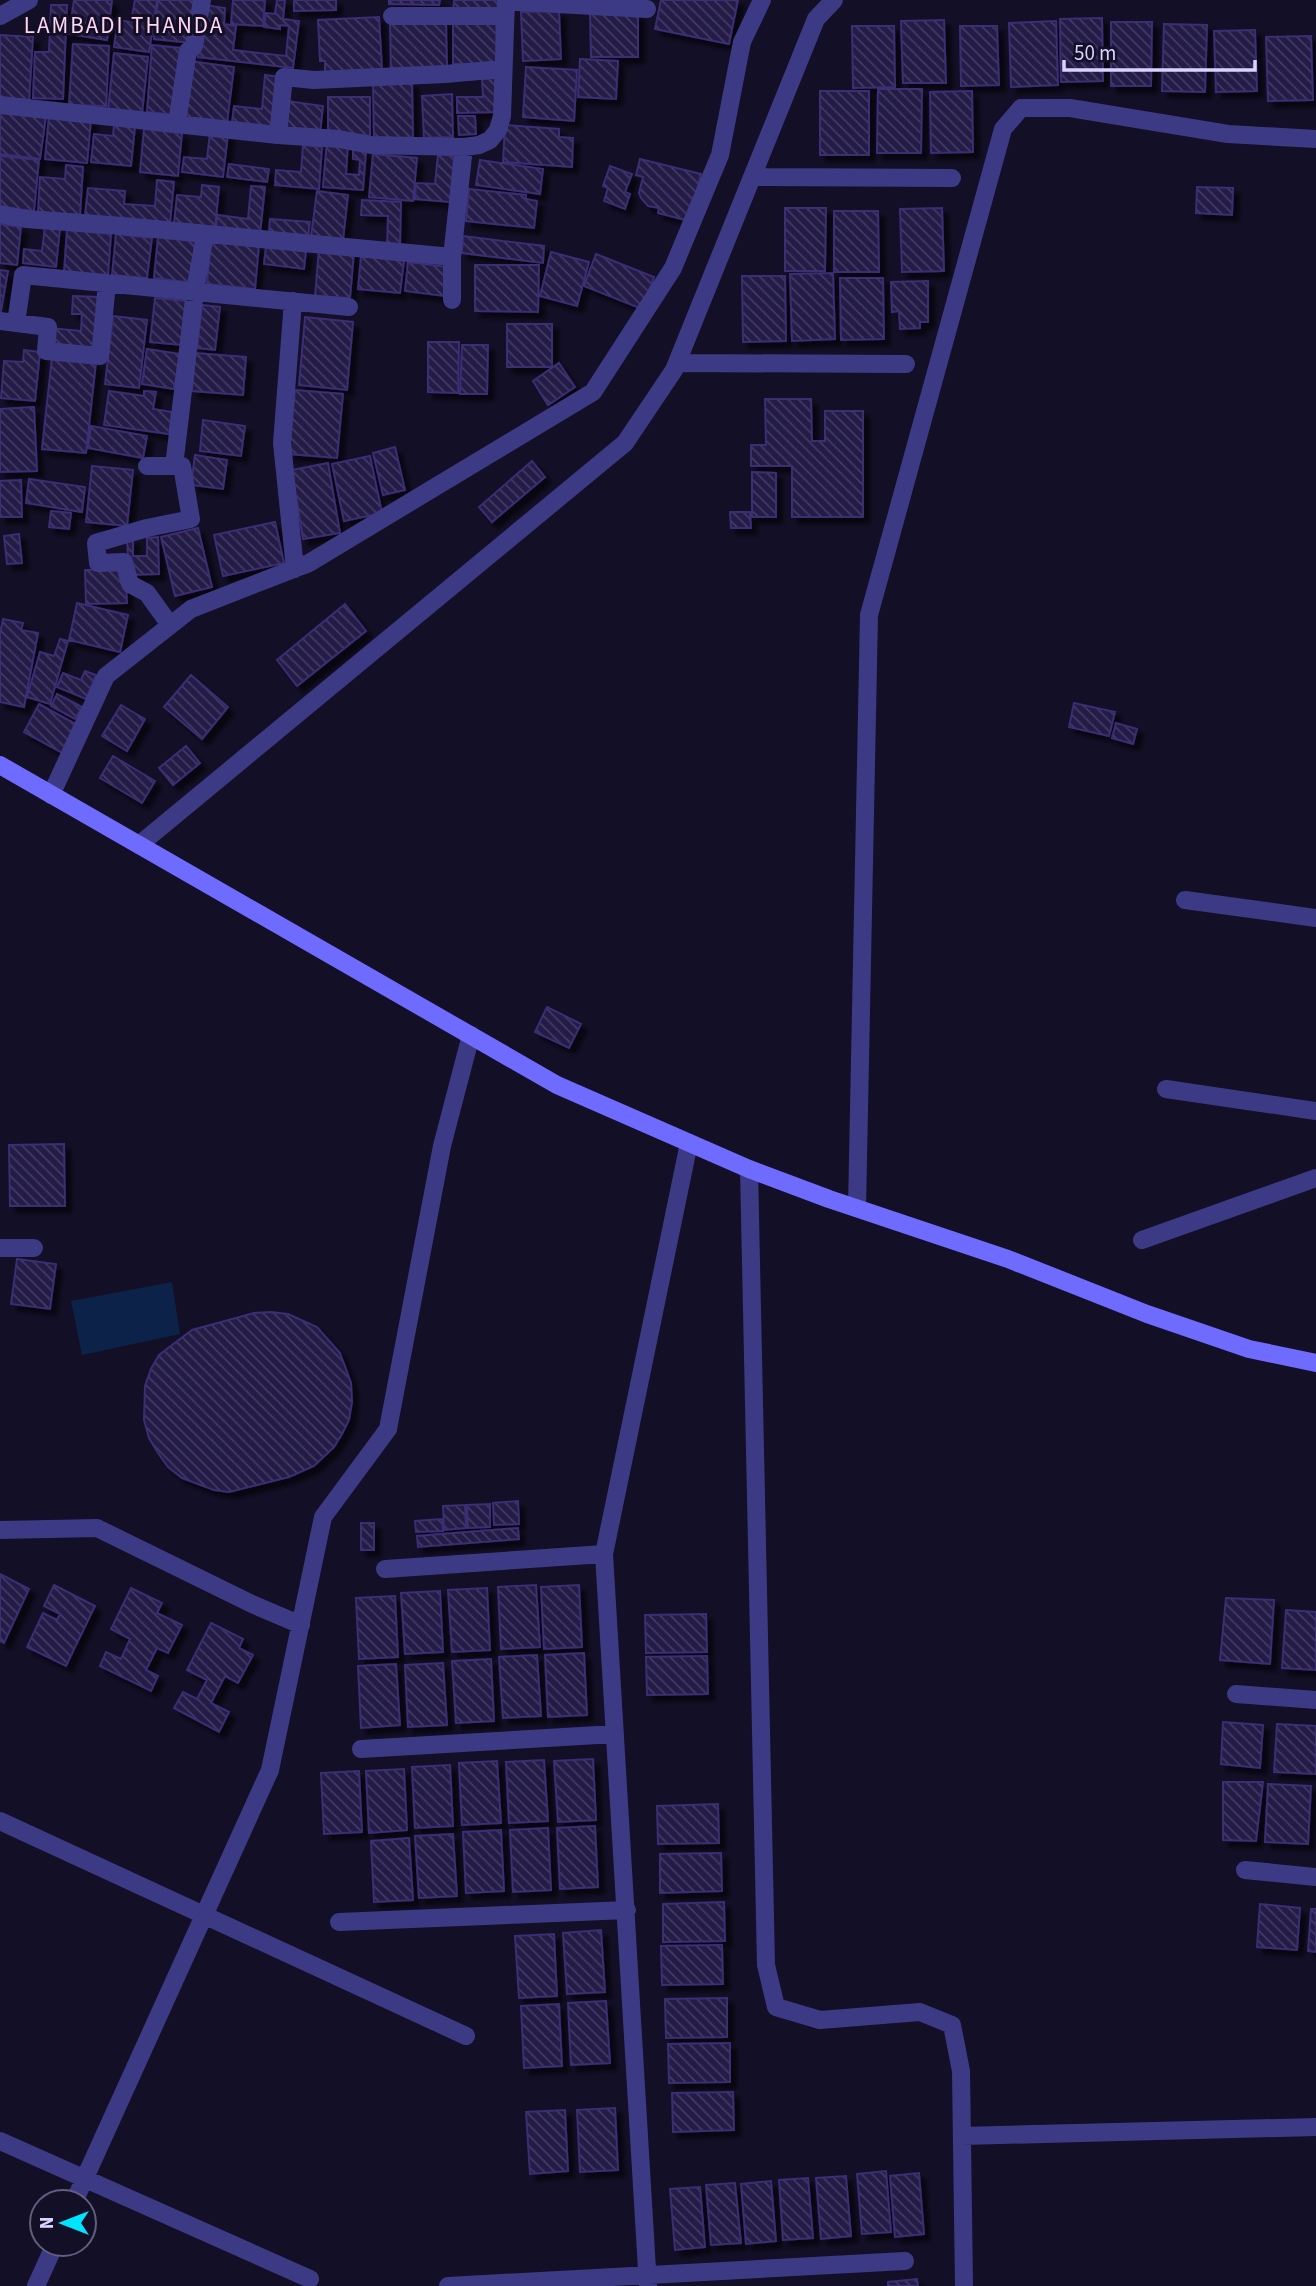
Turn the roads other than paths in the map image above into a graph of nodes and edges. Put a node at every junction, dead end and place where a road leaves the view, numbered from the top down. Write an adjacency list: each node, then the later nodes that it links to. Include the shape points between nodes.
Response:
1 (29, 0): 8 (street)
2 (202, 0): 12 (street, via 194,46 188,51)
3 (762, 0): 31 (street, via 742,42 720,155 673,268 593,392)
4 (834, 0): 16 (street, via 816,19)
5 (505, 6): 6 (street); 7 (street); 10 (street)
6 (447, 7): 9 (street)
7 (647, 9)
8 (0, 16)
9 (392, 16)
10 (502, 69): 13 (street, via 314,80 284,76); 15 (street, via 498,130 479,145)
11 (0, 105): 12 (street)
12 (177, 123): 13 (street)
13 (278, 135): 15 (street, via 371,145)
14 (1316, 139): 44 (street, via 1228,134 1070,108 1021,108 1003,129 869,615)
15 (464, 147): 20 (street)
16 (752, 177): 17 (street); 27 (street)
17 (952, 178)
18 (0, 214): 19 (street)
19 (205, 235): 20 (street); 22 (street)
20 (452, 257): 23 (street)
21 (107, 283): 22 (street); 26 (street, via 23,275); 26 (street, via 100,356 46,351 48,327)
22 (195, 291): 24 (street); 30 (street)
23 (452, 300)
24 (293, 301): 25 (street); 31 (street, via 282,443)
25 (349, 307)
26 (8, 322)
27 (677, 363): 28 (street); 35 (street, via 625,443)
28 (906, 364)
29 (147, 466): 30 (street)
30 (174, 466): 32 (street, via 182,466 191,519 96,543 98,563 124,562 130,584 147,593)
31 (295, 569): 32 (street, via 191,609)
32 (170, 625): 34 (street, via 106,676)
33 (0, 765): 34 (main road)
34 (51, 795): 35 (main road)
35 (139, 845): 38 (main road)
36 (1185, 900): 37 (street)
37 (1316, 918)
38 (471, 1035): 41 (main road, via 556,1085); 52 (street, via 442,1146 388,1429 323,1517)
39 (1166, 1089): 40 (street)
40 (1316, 1111)
41 (689, 1143): 42 (main road); 50 (street)
42 (750, 1168): 44 (main road); 65 (street, via 766,1965 776,2007 820,2020 920,2012 952,2025 961,2071)
43 (1316, 1178): 45 (street)
44 (857, 1208): 48 (main road, via 1249,1349)
45 (1142, 1240)
46 (0, 1248): 47 (street)
47 (34, 1248)
48 (1316, 1363)
49 (0, 1530): 52 (street, via 97,1528)
50 (604, 1554): 51 (street); 55 (street)
51 (385, 1569)
52 (301, 1625): 61 (street, via 270,1770)
53 (1236, 1694): 54 (street)
54 (1316, 1700)
55 (615, 1734): 56 (street); 60 (street)
56 (361, 1749)
57 (0, 1821): 61 (street)
58 (1245, 1870): 59 (street)
59 (1316, 1877)
60 (627, 1910): 62 (street); 72 (street)
61 (204, 1916): 63 (street); 67 (street)
62 (339, 1922)
63 (466, 2036)
64 (1316, 2127): 65 (street)
65 (962, 2136): 75 (street)
66 (0, 2141): 67 (street)
67 (85, 2179): 68 (street); 71 (street)
68 (81, 2188)
69 (49, 2258): 73 (street)
70 (905, 2261): 72 (street)
71 (310, 2279)
72 (647, 2281): 74 (street)
73 (36, 2286)
74 (448, 2286)
75 (964, 2286)

